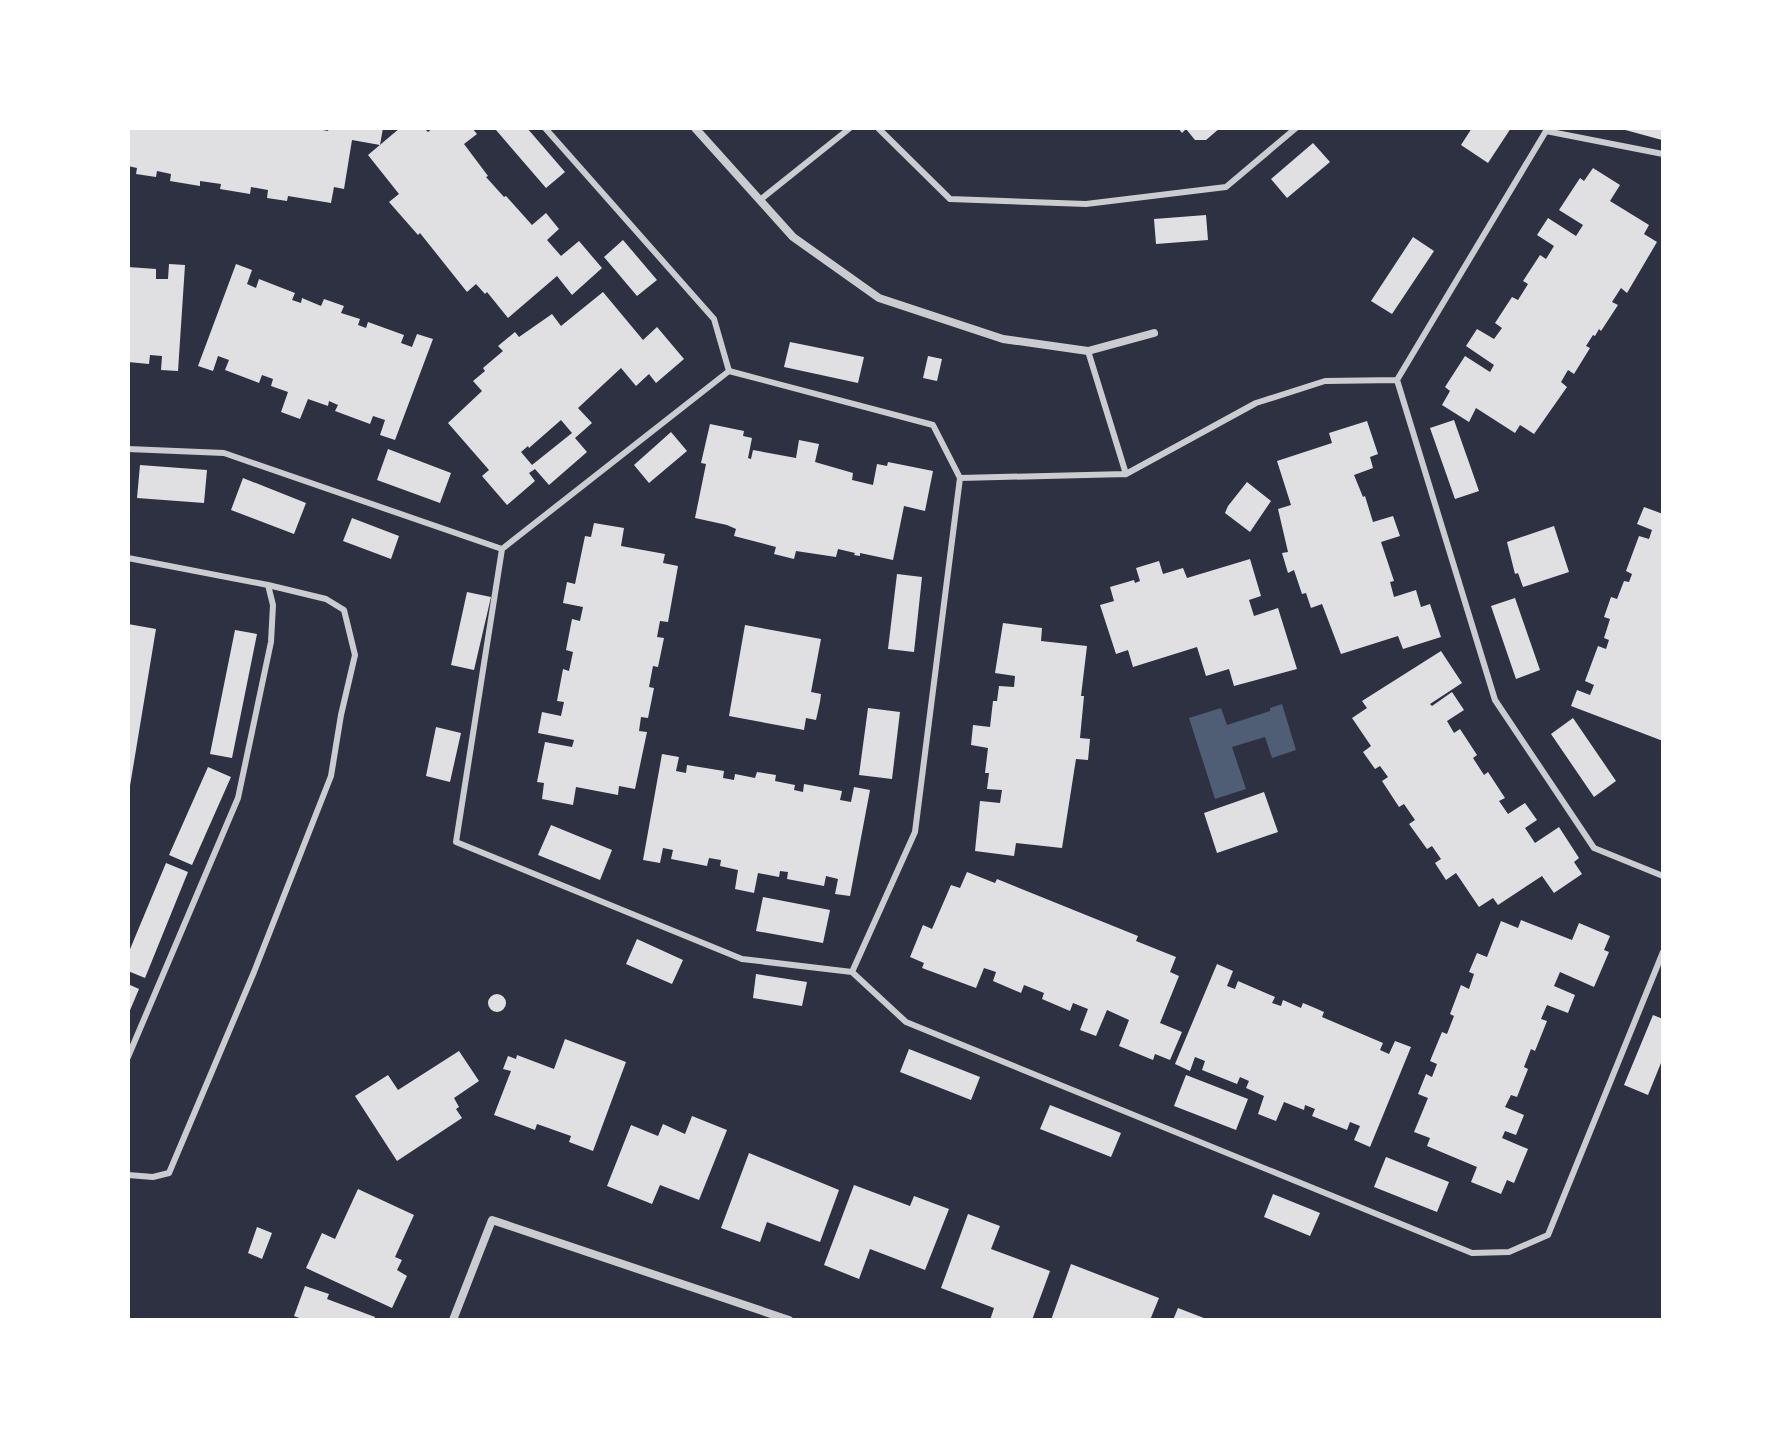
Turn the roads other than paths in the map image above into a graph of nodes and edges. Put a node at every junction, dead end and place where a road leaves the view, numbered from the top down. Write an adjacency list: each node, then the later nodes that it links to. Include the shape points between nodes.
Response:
1 (545, 128): 10 (lane, via 714,319)
2 (695, 128): 7 (street)
3 (850, 128): 7 (lane)
4 (878, 128): 5 (lane, via 950,199 1086,204 1226,187)
5 (1296, 128)
6 (1663, 154): 11 (lane, via 1546,131)
7 (760, 200): 9 (street, via 793,237 879,298 1003,339)
8 (1154, 333): 9 (street)
9 (1088, 351): 13 (lane)
10 (729, 371): 14 (lane, via 933,425); 15 (lane)
11 (1397, 380): 13 (lane, via 1325,381 1256,403); 18 (lane, via 1495,700 1594,848)
12 (128, 449): 15 (lane, via 224,453)
13 (1126, 474): 14 (lane)
14 (960, 478): 20 (lane, via 915,832)
15 (502, 549): 20 (lane, via 456,842 742,959)
16 (128, 558): 17 (lane)
17 (268, 585): 21 (lane, via 271,642 238,798); 22 (lane, via 326,599 344,610 355,655 331,776 169,1173)
18 (1663, 876)
19 (1663, 952): 20 (lane, via 1548,1235 1509,1252 1472,1253 906,1022)
20 (852, 972)
21 (128, 1057)
22 (128, 1175)
23 (453, 1320): 24 (street, via 492,1220)
24 (789, 1320)

